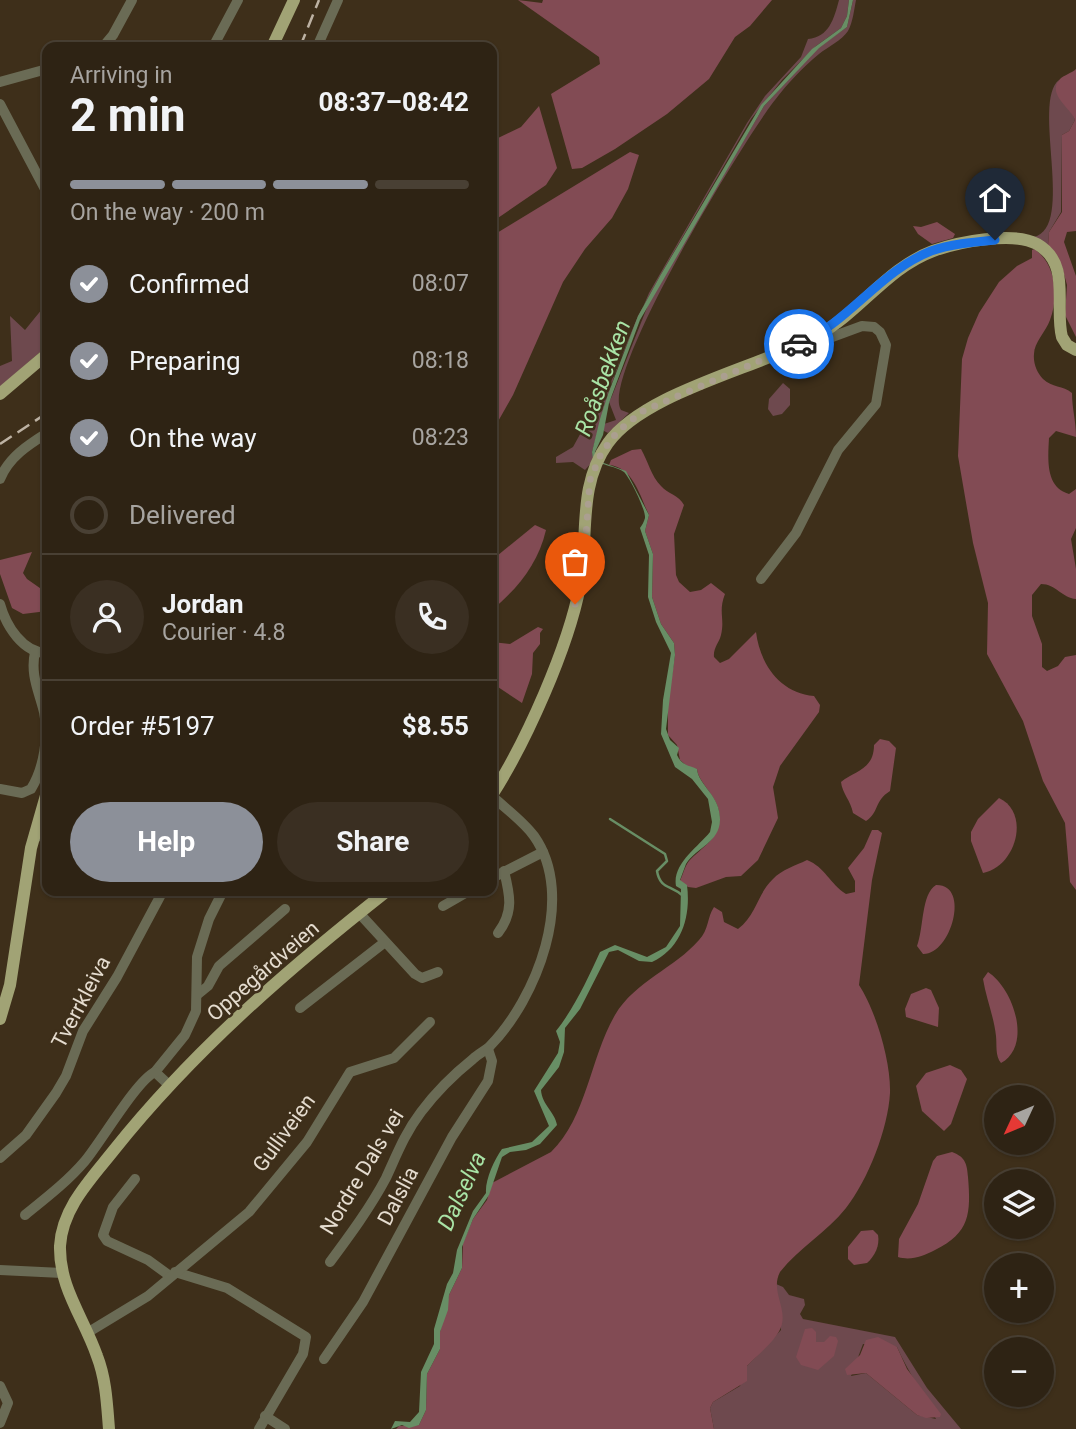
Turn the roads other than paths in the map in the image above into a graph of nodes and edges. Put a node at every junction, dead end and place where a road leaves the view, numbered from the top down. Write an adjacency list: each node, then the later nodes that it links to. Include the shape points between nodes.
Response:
1 (132, 0): 5 (street)
2 (238, 0): 6 (street)
3 (295, 0): 7 (main road)
4 (338, 0): 8 (street)
5 (107, 42)
6 (216, 42)
7 (274, 42)
8 (319, 42)
9 (42, 70): 10 (street)
10 (0, 82)
11 (0, 104): 12 (street)
12 (42, 184)
13 (820, 334): 14 (main road, via 923,255 965,243 1015,239 1038,245 1055,264 1060,332); 19 (street, via 831,340 862,326 880,332 886,345 876,404 838,450 796,533); 25 (main road, via 643,411 624,424 601,454 586,502 584,563 571,621 533,716)
14 (1076, 350)
15 (42, 358): 16 (main road)
16 (0, 394)
17 (42, 436): 18 (street, via 23,449)
18 (0, 479)
19 (761, 579)
20 (0, 604): 21 (street, via 10,627)
21 (34, 652): 22 (street); 23 (street, via 33,673)
22 (42, 653)
23 (42, 712)
24 (42, 758): 26 (street, via 28,791)
25 (497, 786)
26 (0, 789)
27 (497, 800): 31 (street, Nordre Dals vei, via 534,836)
28 (42, 809): 29 (main road)
29 (34, 835): 30 (street); 46 (main road, via 9,993)
30 (42, 837)
31 (543, 852): 32 (street); 48 (street, Nordre Dals vei, via 553,887 550,926 525,998)
32 (504, 871): 33 (street); 41 (street, via 509,912)
33 (497, 875)
34 (160, 896): 51 (street, Tverrkleiva, via 83,1031 56,1093 26,1135)
35 (220, 896): 44 (street, Oppegårdveien, via 197,957)
36 (381, 896): 40 (main road, Oppegårdveien)
37 (460, 896): 38 (street)
38 (443, 905)
39 (285, 909): 44 (street, Oppegårdveien, via 219,966)
40 (359, 913): 42 (street); 50 (main road, Oppegårdveien, via 252,1003)
41 (498, 933)
42 (385, 942): 43 (street, via 422,978); 45 (street)
43 (438, 972)
44 (197, 995): 49 (street, Oppegårdveien, via 188,1029)
45 (300, 1008)
46 (0, 1019)
47 (430, 1022): 57 (street, Gulliveien, via 394,1058 350,1072 307,1142 249,1212)
48 (488, 1049): 54 (street, Nordre Dals vei, via 447,1082 420,1112 362,1219); 59 (street, Dalslia, via 492,1061 488,1081 452,1137 363,1302)
49 (155, 1072): 50 (street); 53 (street, Oppegårdveien, via 145,1078 65,1183)
50 (170, 1086): 56 (main road, Oppegårdveien, via 88,1182 69,1212 61,1236)
51 (0, 1158)
52 (135, 1179): 57 (street, via 113,1207 103,1235)
53 (24, 1215)
54 (330, 1262)
55 (0, 1270): 56 (street)
56 (62, 1273): 58 (main road, Oppegårdveien)
57 (172, 1274): 58 (street, Gulliveien, via 148,1296); 61 (street, via 227,1289 306,1337 303,1354)
58 (87, 1333): 63 (main road, Oppegårdveien, via 105,1384)
59 (324, 1359)
60 (0, 1386): 62 (street, via 8,1404)
61 (265, 1416): 64 (street); 65 (street)
62 (0, 1423)
63 (109, 1429)
64 (259, 1429)
65 (285, 1429)

